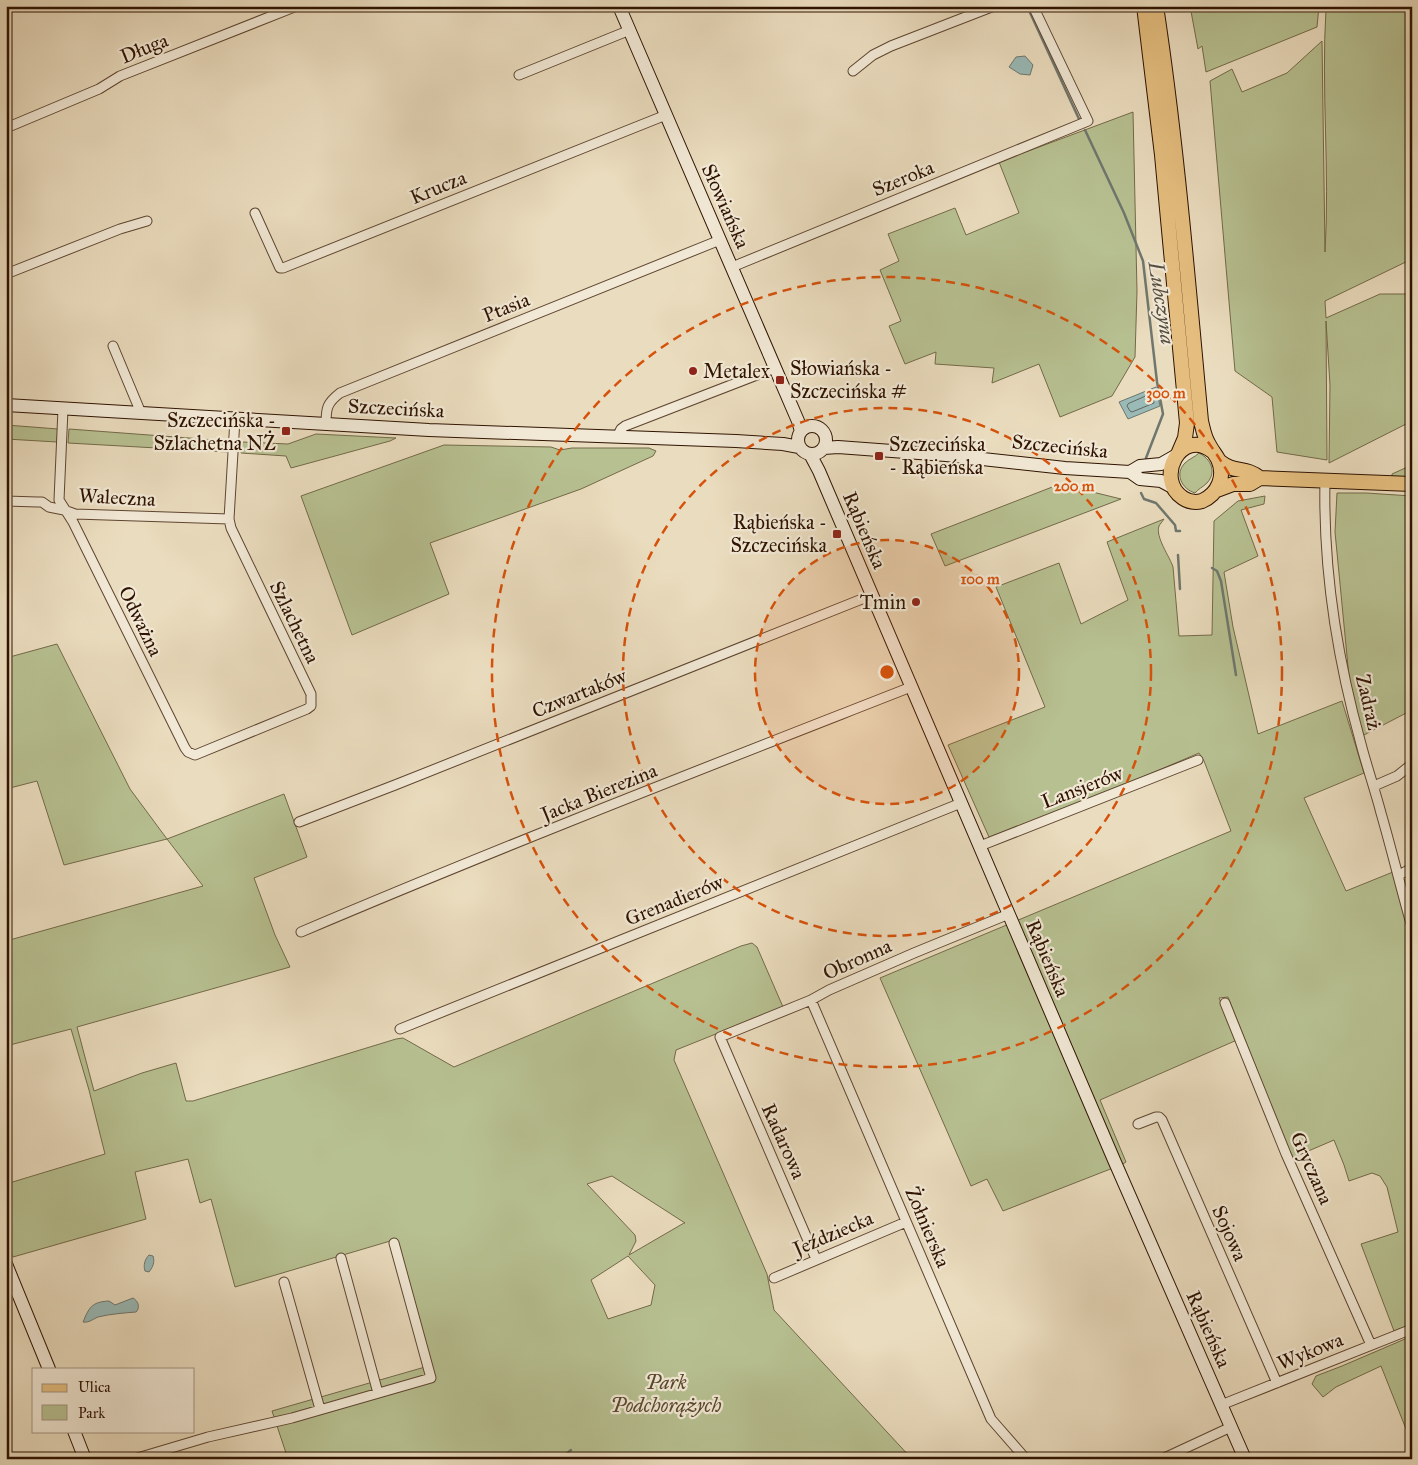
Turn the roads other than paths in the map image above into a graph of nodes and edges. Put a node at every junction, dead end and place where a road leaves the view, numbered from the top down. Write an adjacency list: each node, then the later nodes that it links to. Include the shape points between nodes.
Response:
1 (297, 6): 11 (street, Długa, via 120,76 99,90)
2 (620, 6): 7 (street, Słowiańska)
3 (994, 6): 8 (street, via 891,46)
4 (1034, 6): 15 (street, Szeroka, via 1088,121)
5 (1144, 6): 26 (main road, via 1162,155 1187,423 1185,438)
6 (1156, 6): 27 (main road, via 1179,178 1201,421 1207,442)
7 (630, 30): 9 (street); 10 (street, Słowiańska)
8 (852, 71)
9 (519, 75)
10 (666, 115): 12 (street, Krucza, via 283,268 279,266); 14 (street, Słowiańska)
11 (6, 128)
12 (255, 213)
13 (147, 221): 16 (street)
14 (720, 240): 15 (street, Słowiańska); 23 (street, Ptasia, via 340,393 326,409)
15 (732, 267): 18 (street, Słowiańska)
16 (6, 274)
17 (113, 346): 21 (street)
18 (775, 368): 24 (street, via 625,426); 25 (street, Słowiańska)
19 (6, 405): 20 (street, Szczecińska)
20 (63, 409): 21 (street, Szczecińska); 35 (street, via 59,500)
21 (141, 413): 22 (street, Szczecińska)
22 (235, 419): 23 (street, Szczecińska); 36 (street, Szlachetna)
23 (326, 424): 24 (street, Szczecińska)
24 (617, 437): 25 (street, Szczecińska, via 783,444)
25 (809, 440): 28 (street, Szczecińska, via 838,448); 37 (street, Rąbieńska)
26 (1177, 454): 27 (main road, via 1201,444); 28 (street, Szczecińska, via 1161,464 1140,466); 32 (main road, via 1171,476)
27 (1216, 456): 29 (main road, via 1228,468 1250,471); 33 (main road, via 1221,478)
28 (1130, 472): 32 (street, Szczecińska, via 1137,478 1161,481)
29 (1260, 478): 30 (main road); 33 (main road, via 1250,484 1233,484)
30 (1325, 480): 31 (main road); 42 (street, Zadraż, via 1327,560 1337,637 1352,711)
31 (1412, 484)
32 (1174, 488): 33 (main road, via 1192,502)
33 (1217, 490)
34 (6, 501): 35 (street, Waleczna, via 42,502)
35 (64, 510): 36 (street, Waleczna, via 74,514); 39 (street, Odważna, via 73,522)
36 (229, 519): 39 (street, Szlachetna, via 233,534 311,694 311,706 202,753 195,755)
37 (872, 595): 38 (street, Rąbieńska); 44 (street, Czwartaków)
38 (911, 687): 43 (street, Rąbieńska); 50 (street, Jacka Bierezina)
39 (185, 748)
40 (1198, 760): 45 (street, Lansjerów)
41 (1412, 764): 42 (street, via 1397,776)
42 (1374, 786): 47 (street, Zadraż)
43 (961, 803): 45 (street, Rąbieńska); 53 (street, Grenadierów)
44 (299, 822)
45 (980, 846): 48 (street, Rąbieńska)
46 (1412, 868): 47 (street)
47 (1399, 876): 49 (street, Zadraż)
48 (1009, 914): 51 (street, Obronna); 68 (street, Rąbieńska)
49 (1412, 927)
50 (301, 932)
51 (811, 1000): 54 (street, Obronna); 56 (street, Żołnierska)
52 (1225, 1003): 64 (street, Gryczana, via 1286,1154)
53 (400, 1029)
54 (720, 1037): 59 (street, Radarowa)
55 (1138, 1124): 66 (street, Sojowa, via 1156,1117 1162,1120)
56 (906, 1222): 59 (street, Jeździecka); 74 (street, Żołnierska, via 991,1419)
57 (394, 1243): 67 (street, via 431,1378)
58 (341, 1258): 67 (street)
59 (816, 1259): 61 (street, Jeździecka)
60 (6, 1264): 65 (street)
61 (774, 1278)
62 (284, 1282): 69 (street)
63 (1412, 1328): 64 (street, Wykowa)
64 (1371, 1345): 66 (street, Wykowa)
65 (49, 1368)
66 (1277, 1383): 68 (street, Wykowa)
67 (378, 1394): 69 (street)
68 (1222, 1405): 70 (street, Rąbieńska)
69 (320, 1409): 73 (street)
70 (1231, 1427): 75 (street); 76 (street, Rąbieńska)
71 (74, 1432): 72 (street)
72 (85, 1459)
73 (134, 1459)
74 (1026, 1459)
75 (1162, 1459)
76 (1246, 1459)

